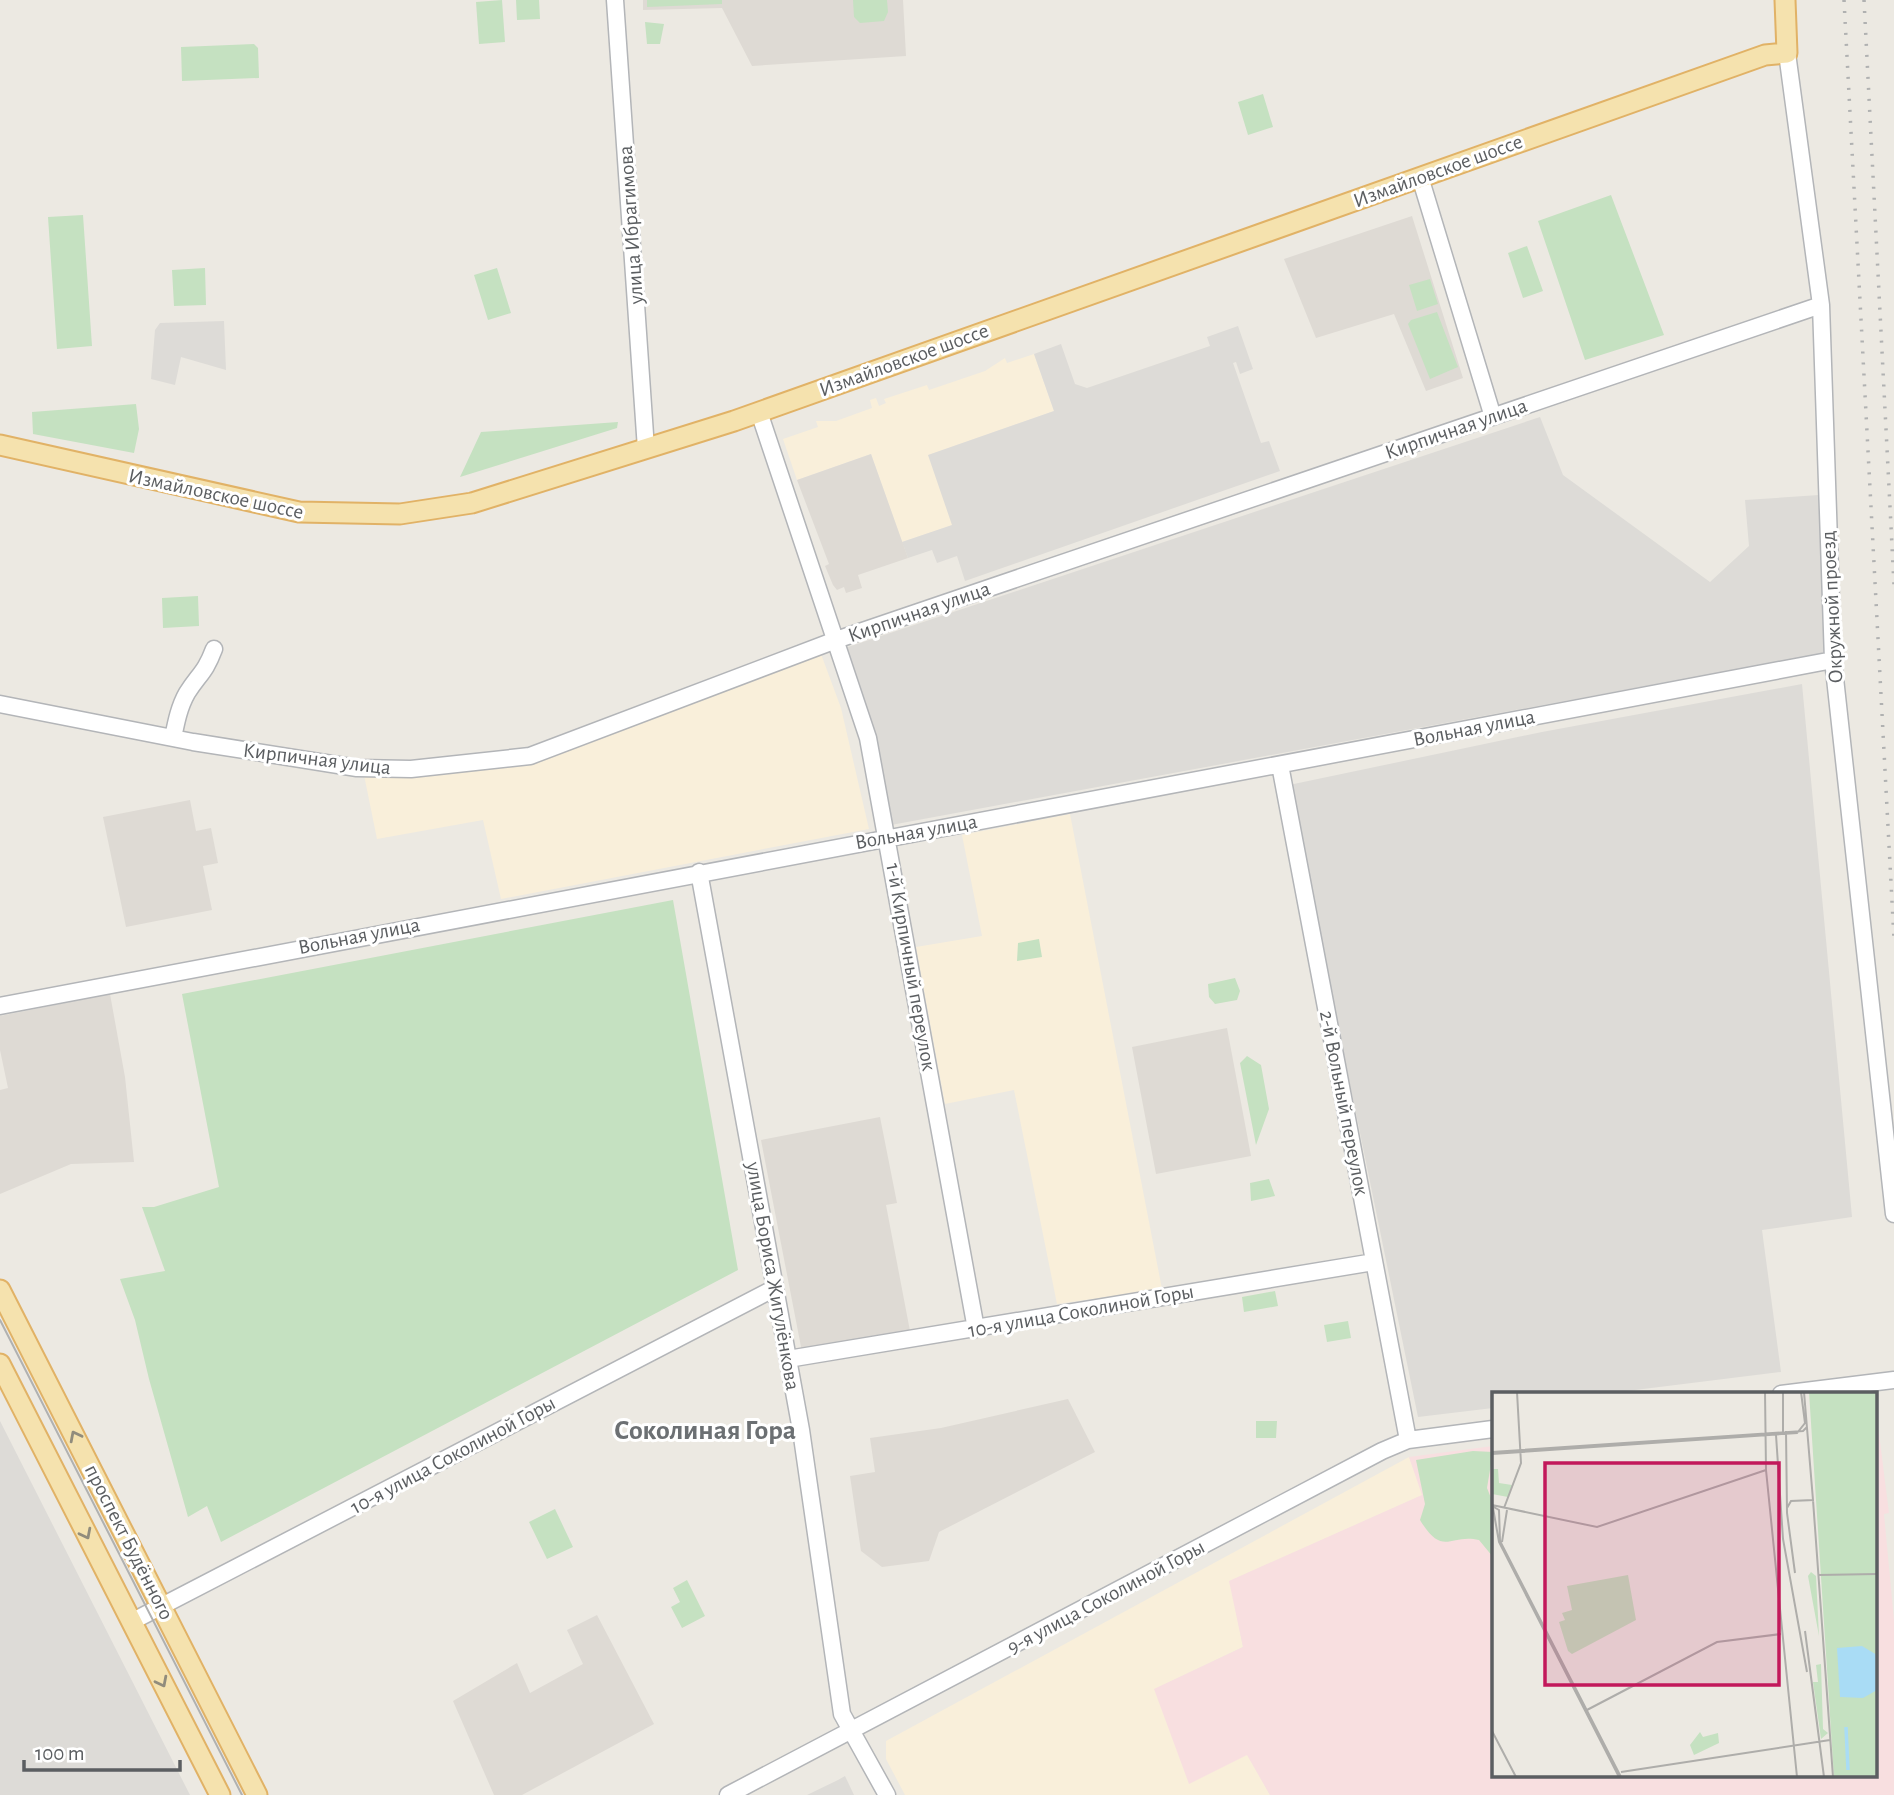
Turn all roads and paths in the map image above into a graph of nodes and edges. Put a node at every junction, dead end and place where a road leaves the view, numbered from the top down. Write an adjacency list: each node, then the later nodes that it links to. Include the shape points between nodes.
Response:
1 (615, 0): 9 (street, улица Ибрагимова)
2 (1785, 0): 3 (main road, Окружной проезд)
3 (1787, 53): 4 (main road, Измайловское шоссе, via 1765,55); 5 (street, Окружной проезд)
4 (1420, 177): 6 (main road, Измайловское шоссе); 7 (street)
5 (1821, 305): 7 (street, Кирпичная улица); 12 (street, Окружной проезд)
6 (759, 412): 9 (main road, Измайловское шоссе); 10 (street, 1-й Кирпичный переулок)
7 (1493, 417): 10 (street, Кирпичная улица)
8 (0, 445): 9 (main road, Измайловское шоссе, via 274,509 367,515 425,512 490,499)
9 (646, 449)
10 (836, 640): 14 (street, Кирпичная улица, via 530,756 387,770); 16 (street, 1-й Кирпичный переулок, via 865,728)
11 (214, 649): 14 (street, via 181,706)
12 (1833, 660): 15 (street, Вольная улица); 19 (street, Окружной проезд)
13 (0, 704): 14 (street, Кирпичная улица)
14 (173, 738)
15 (1280, 765): 16 (street, Вольная улица); 20 (street, 2-й Вольный переулок)
16 (888, 837): 17 (street, Вольная улица); 23 (street, 1-й Кирпичный переулок)
17 (699, 872): 18 (street, Вольная улица); 21 (street, улица Бориса Жигулёнкова)
18 (0, 1006)
19 (1894, 1214)
20 (1374, 1262): 23 (street, 10-я улица Соколиной Горы); 29 (street, 2-й Вольный переулок)
21 (775, 1288): 24 (street, улица Бориса Жигулёнкова); 30 (street, 10-я улица Соколиной Горы)
22 (0, 1290): 30 (main road, проспект Будённого, one-way to 22)
23 (976, 1329): 24 (street, 10-я улица Соколиной Горы)
24 (788, 1359): 32 (street, улица Бориса Жигулёнкова, via 842,1714)
25 (0, 1364): 31 (main road, проспект Будённого, one-way to 31)
26 (1894, 1380): 27 (street)
27 (1797, 1392)
28 (1492, 1429): 29 (street, 9-я улица Соколиной Горы)
29 (1408, 1440): 32 (street, 9-я улица Соколиной Горы)
30 (162, 1606): 31 (street, 10-я улица Соколиной Горы); 34 (main road, проспект Будённого)
31 (131, 1622): 33 (main road, проспект Будённого, one-way to 33)
32 (852, 1731): 35 (street, 9-я улица Соколиной Горы); 36 (street, улица Бориса Жигулёнкова)
33 (220, 1795)
34 (257, 1795)
35 (728, 1795)
36 (887, 1795)

